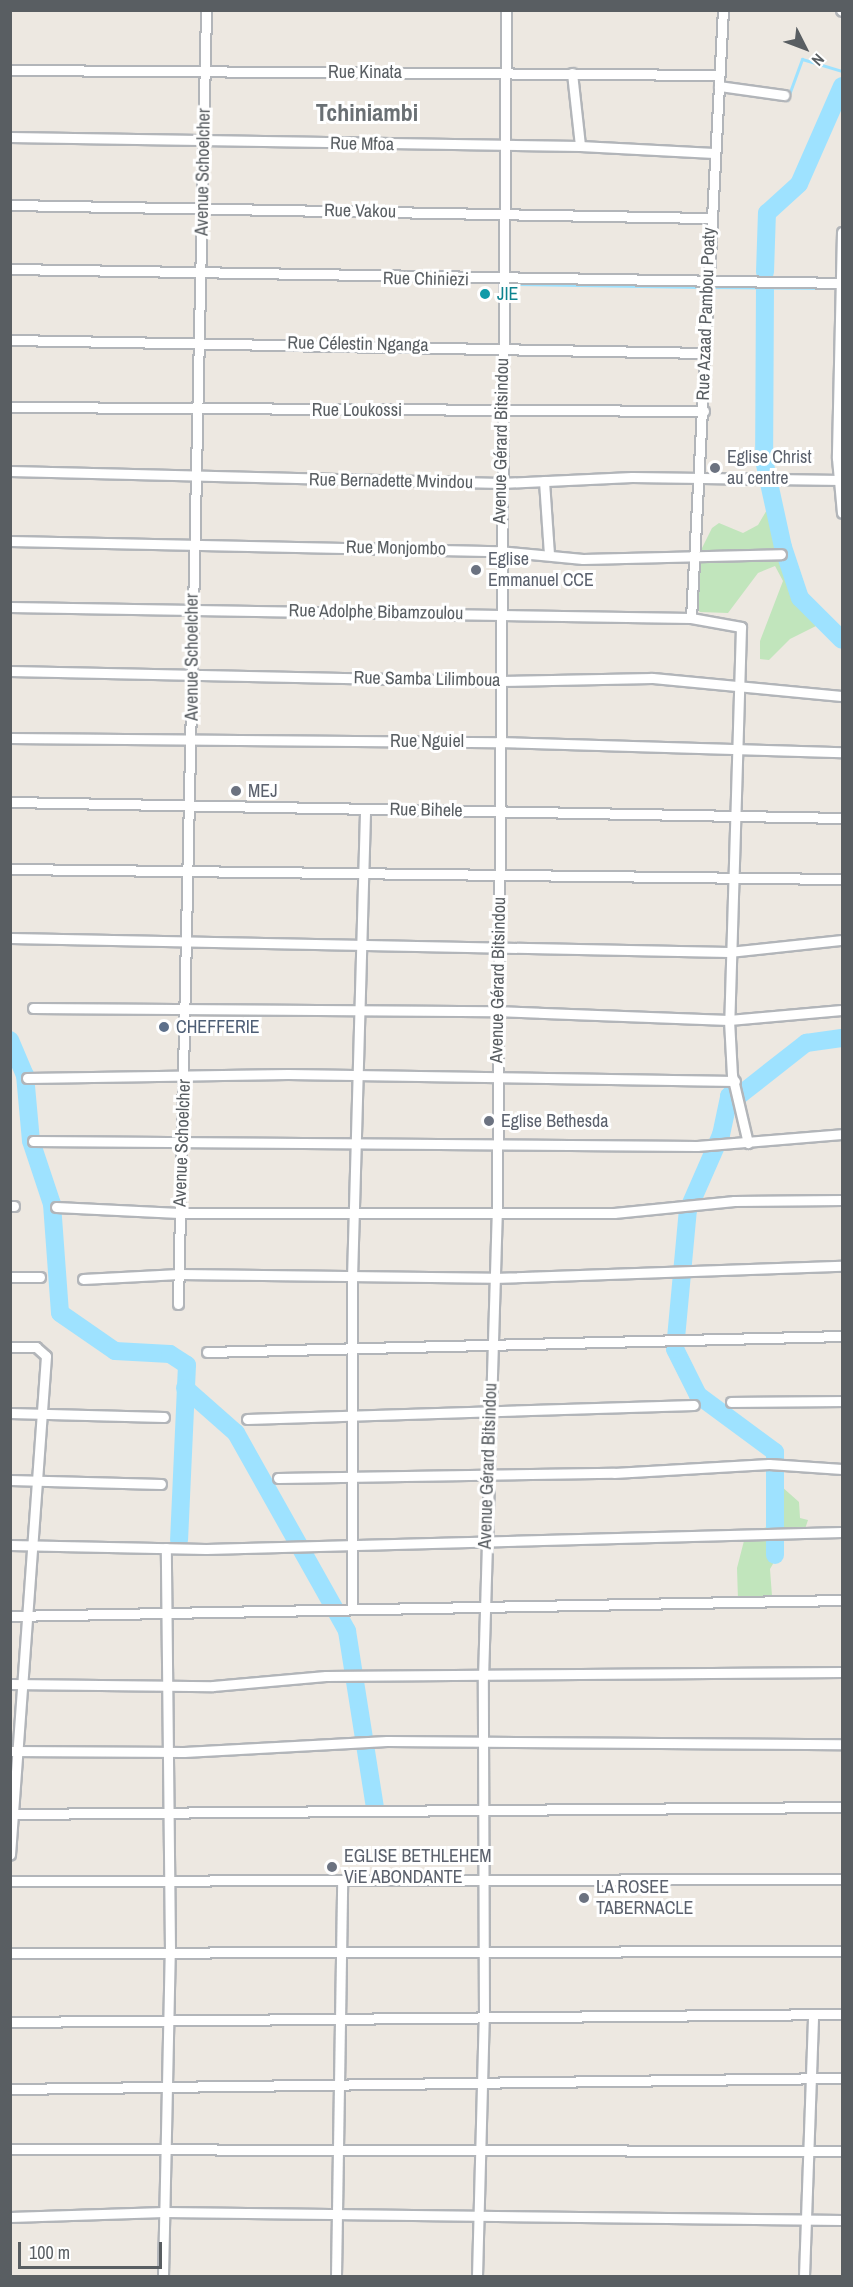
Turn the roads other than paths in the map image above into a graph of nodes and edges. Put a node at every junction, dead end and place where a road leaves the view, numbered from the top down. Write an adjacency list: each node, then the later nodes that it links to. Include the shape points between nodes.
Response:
1 (206, 10): 5 (street, Avenue Schoelcher)
2 (506, 10): 6 (street, Avenue Gérard Bitsindou)
3 (723, 10): 8 (street, Rue Azaad Pambou Poaty)
4 (10, 70): 5 (street, Rue Kinata)
5 (205, 72): 6 (street, Rue Kinata); 12 (street, Avenue Schoelcher)
6 (504, 72): 7 (street, Rue Kinata); 13 (street, Avenue Gérard Bitsindou)
7 (572, 74): 8 (street, Rue Kinata); 14 (street)
8 (719, 75): 9 (street, Rue Azaad Pambou Poaty)
9 (719, 86): 10 (street); 15 (street, Rue Azaad Pambou Poaty)
10 (784, 95)
11 (10, 137): 12 (street, Rue Mfoa)
12 (204, 142): 13 (street, Rue Mfoa); 17 (street, Avenue Schoelcher)
13 (501, 146): 14 (street, Rue Mfoa); 18 (street, Avenue Gérard Bitsindou)
14 (580, 146): 15 (street, Rue Mfoa)
15 (714, 153): 19 (street, Rue Azaad Pambou Poaty)
16 (10, 205): 17 (street, Rue Vakou)
17 (202, 208): 18 (street, Rue Vakou); 22 (street, Avenue Schoelcher)
18 (502, 214): 19 (street, Rue Vakou); 24 (street, Avenue Gérard Bitsindou)
19 (709, 218): 23 (street, Rue Azaad Pambou Poaty)
20 (843, 232): 25 (street)
21 (10, 269): 22 (street, Rue Chiniezi)
22 (202, 275): 24 (street, Rue Chiniezi); 27 (street, Avenue Schoelcher)
23 (707, 279): 24 (street, Rue Chiniezi); 25 (street, Rue Chiniezi); 29 (street, Rue Azaad Pambou Poaty)
24 (501, 281): 28 (street, Avenue Gérard Bitsindou)
25 (841, 283): 37 (street)
26 (10, 340): 27 (street, Rue Célestin Nganga)
27 (200, 341): 28 (street, Rue Célestin Nganga); 31 (street, Avenue Schoelcher)
28 (502, 347): 29 (street, Rue Célestin Nganga); 32 (street, Avenue Gérard Bitsindou)
29 (705, 353): 33 (street, Rue Azaad Pambou Poaty)
30 (10, 407): 31 (street, Rue Loukossi)
31 (197, 409): 32 (street, Rue Loukossi); 35 (street, Avenue Schoelcher)
32 (502, 411): 33 (street, Rue Loukossi); 39 (street, Avenue Gérard Bitsindou)
33 (704, 411): 36 (street, Rue Azaad Pambou Poaty)
34 (10, 471): 35 (street, Rue Bernadette Mvindou)
35 (195, 476): 39 (street, Rue Bernadette Mvindou); 42 (street, Avenue Schoelcher)
36 (702, 480): 37 (street, Rue Bernadette Mvindou); 38 (street, Rue Bernadette Mvindou); 46 (street, Rue Azaad Pambou Poaty)
37 (842, 480): 40 (street)
38 (544, 482): 39 (street, Rue Bernadette Mvindou); 45 (street)
39 (501, 483): 43 (street, Avenue Gérard Bitsindou)
40 (843, 513)
41 (10, 541): 42 (street, Rue Monjombo)
42 (194, 543): 43 (street, Rue Monjombo); 48 (street, Avenue Schoelcher)
43 (499, 551): 45 (street, Rue Monjombo); 49 (street, Avenue Gérard Bitsindou)
44 (782, 554): 46 (street, Rue Monjombo)
45 (549, 555): 46 (street, Rue Monjombo)
46 (696, 555): 50 (street, Rue Azaad Pambou Poaty)
47 (10, 607): 48 (street, Rue Adolphe Bibamzoulou)
48 (192, 610): 49 (street, Rue Adolphe Bibamzoulou); 52 (street, Avenue Schoelcher)
49 (502, 614): 50 (street, Rue Adolphe Bibamzoulou); 53 (street, Avenue Gérard Bitsindou)
50 (691, 618): 54 (street, Rue Adolphe Bibamzoulou, via 741,627)
51 (10, 671): 52 (street, Rue Samba Lilimboua)
52 (193, 674): 53 (street, Rue Samba Lilimboua); 57 (street, Avenue Schoelcher)
53 (498, 681): 54 (street, Rue Samba Lilimboua, via 652,678); 58 (street, Avenue Gérard Bitsindou)
54 (741, 685): 55 (street, Rue Samba Lilimboua); 59 (street)
55 (843, 696)
56 (10, 738): 57 (street, Rue Nguiel)
57 (192, 741): 58 (street, Rue Nguiel); 62 (street, Avenue Schoelcher)
58 (498, 742): 59 (street, Rue Nguiel); 64 (street, Avenue Gérard Bitsindou)
59 (738, 750): 60 (street, Rue Nguiel); 65 (street)
60 (843, 752)
61 (10, 802): 62 (street, Rue Bihele)
62 (189, 807): 63 (street, Rue Bihele); 68 (street, Avenue Schoelcher)
63 (365, 809): 64 (street, Rue Bihele); 69 (street)
64 (497, 811): 65 (street, Rue Bihele); 70 (street, Avenue Gérard Bitsindou)
65 (737, 814): 66 (street, Rue Bihele); 72 (street)
66 (843, 819)
67 (10, 868): 68 (street)
68 (188, 872): 69 (street); 76 (street, Avenue Schoelcher)
69 (363, 876): 70 (street); 75 (street)
70 (501, 876): 72 (street); 77 (street, Avenue Gérard Bitsindou)
71 (843, 879): 72 (street)
72 (733, 881): 78 (street)
73 (10, 938): 76 (street)
74 (843, 940): 78 (street)
75 (359, 944): 76 (street); 77 (street); 83 (street)
76 (186, 945): 80 (street, Avenue Schoelcher)
77 (497, 948): 78 (street); 81 (street, Avenue Gérard Bitsindou)
78 (729, 952): 84 (street)
79 (33, 1008): 80 (street)
80 (185, 1008): 83 (street); 85 (street, Avenue Schoelcher)
81 (495, 1011): 83 (street); 84 (street); 87 (street, Avenue Gérard Bitsindou)
82 (843, 1011): 84 (street)
83 (360, 1012): 86 (street)
84 (729, 1020): 89 (street)
85 (184, 1074): 86 (street); 88 (street); 92 (street, Avenue Schoelcher)
86 (359, 1074): 87 (street); 95 (street)
87 (496, 1077): 89 (street); 94 (street, Avenue Gérard Bitsindou)
88 (27, 1078)
89 (735, 1081): 93 (street)
90 (843, 1134): 93 (street)
91 (33, 1141): 92 (street)
92 (179, 1141): 95 (street); 100 (street, Avenue Schoelcher)
93 (748, 1143): 94 (street)
94 (497, 1146): 95 (street); 99 (street, Avenue Gérard Bitsindou)
95 (358, 1148): 98 (street)
96 (843, 1200): 99 (street, via 723,1202 614,1213)
97 (56, 1207): 100 (street)
98 (354, 1210): 99 (street); 100 (street); 105 (street)
99 (497, 1212): 106 (street, Avenue Gérard Bitsindou)
100 (179, 1213): 102 (street, Avenue Schoelcher)
101 (843, 1266): 106 (street)
102 (179, 1274): 105 (street); 107 (street); 108 (street, Avenue Schoelcher)
103 (10, 1277): 104 (street)
104 (40, 1277)
105 (352, 1278): 106 (street); 111 (street)
106 (493, 1278): 110 (street, Avenue Gérard Bitsindou)
107 (83, 1279)
108 (178, 1304)
109 (843, 1336): 110 (street)
110 (492, 1342): 111 (street); 117 (street, Avenue Gérard Bitsindou)
111 (352, 1345): 113 (street); 120 (street)
112 (10, 1347): 119 (street, via 45,1349)
113 (207, 1352)
114 (843, 1401): 115 (street)
115 (731, 1402)
116 (694, 1405): 117 (street)
117 (490, 1410): 120 (street); 124 (street, Avenue Gérard Bitsindou)
118 (10, 1413): 119 (street)
119 (39, 1413): 121 (street); 128 (street)
120 (351, 1413): 122 (street); 126 (street)
121 (164, 1417)
122 (247, 1419)
123 (843, 1469): 124 (street, via 770,1464)
124 (488, 1475): 126 (street); 131 (street, Avenue Gérard Bitsindou)
125 (278, 1478): 126 (street)
126 (352, 1479): 132 (street)
127 (10, 1480): 128 (street)
128 (37, 1481): 129 (street); 134 (street)
129 (161, 1484)
130 (843, 1532): 131 (street)
131 (486, 1540): 132 (street); 137 (street, Avenue Gérard Bitsindou)
132 (351, 1543): 135 (street); 138 (street)
133 (10, 1545): 134 (street)
134 (31, 1546): 135 (street); 141 (street)
135 (166, 1548): 140 (street)
136 (843, 1600): 137 (street)
137 (485, 1607): 138 (street); 143 (street, Avenue Gérard Bitsindou)
138 (352, 1608): 140 (street)
139 (10, 1616): 141 (street)
140 (166, 1616): 141 (street); 146 (street)
141 (25, 1617): 145 (street)
142 (843, 1672): 143 (street)
143 (483, 1678): 146 (street, via 326,1676); 147 (street, Avenue Gérard Bitsindou)
144 (10, 1684): 145 (street)
145 (22, 1684): 146 (street); 149 (street)
146 (167, 1686): 150 (street)
147 (482, 1743): 148 (street); 150 (street, via 387,1741); 152 (street, Avenue Gérard Bitsindou)
148 (843, 1744)
149 (15, 1751): 150 (street); 153 (street)
150 (167, 1751): 154 (street)
151 (843, 1807): 152 (street)
152 (482, 1810): 154 (street, via 388,1807); 158 (street, Avenue Gérard Bitsindou)
153 (13, 1814): 154 (street); 155 (street)
154 (166, 1816): 159 (street)
155 (10, 1855)
156 (843, 1879): 158 (street)
157 (10, 1881): 159 (street)
158 (482, 1881): 160 (street); 163 (street, Avenue Gérard Bitsindou)
159 (166, 1882): 160 (street); 161 (street)
160 (342, 1883): 162 (street)
161 (170, 1949): 162 (street); 165 (street); 170 (street)
162 (342, 1950): 163 (street); 169 (street)
163 (484, 1950): 164 (street); 168 (street, Avenue Gérard Bitsindou)
164 (843, 1951)
165 (10, 1953)
166 (813, 2014): 167 (street); 168 (street); 172 (street)
167 (843, 2014)
168 (484, 2017): 169 (street); 175 (street, Avenue Gérard Bitsindou)
169 (340, 2018): 170 (street); 174 (street)
170 (168, 2021): 171 (street); 176 (street)
171 (10, 2022)
172 (809, 2078): 173 (street); 175 (street); 180 (street)
173 (843, 2078)
174 (340, 2083): 175 (street); 176 (street); 179 (street)
175 (482, 2084): 182 (street, Avenue Gérard Bitsindou)
176 (166, 2087): 177 (street); 181 (street)
177 (10, 2089)
178 (10, 2149): 181 (street)
179 (338, 2150): 181 (street); 182 (street); 185 (street)
180 (809, 2150): 182 (street); 183 (street); 189 (street)
181 (166, 2151): 184 (street)
182 (480, 2151): 187 (street, Avenue Gérard Bitsindou)
183 (843, 2151)
184 (164, 2212): 185 (street); 186 (street); 190 (street)
185 (338, 2213): 187 (street); 191 (street)
186 (10, 2217)
187 (478, 2217): 189 (street); 192 (street, Avenue Gérard Bitsindou)
188 (843, 2220): 189 (street)
189 (806, 2221): 193 (street)
190 (163, 2277)
191 (336, 2277)
192 (477, 2277)
193 (804, 2277)

